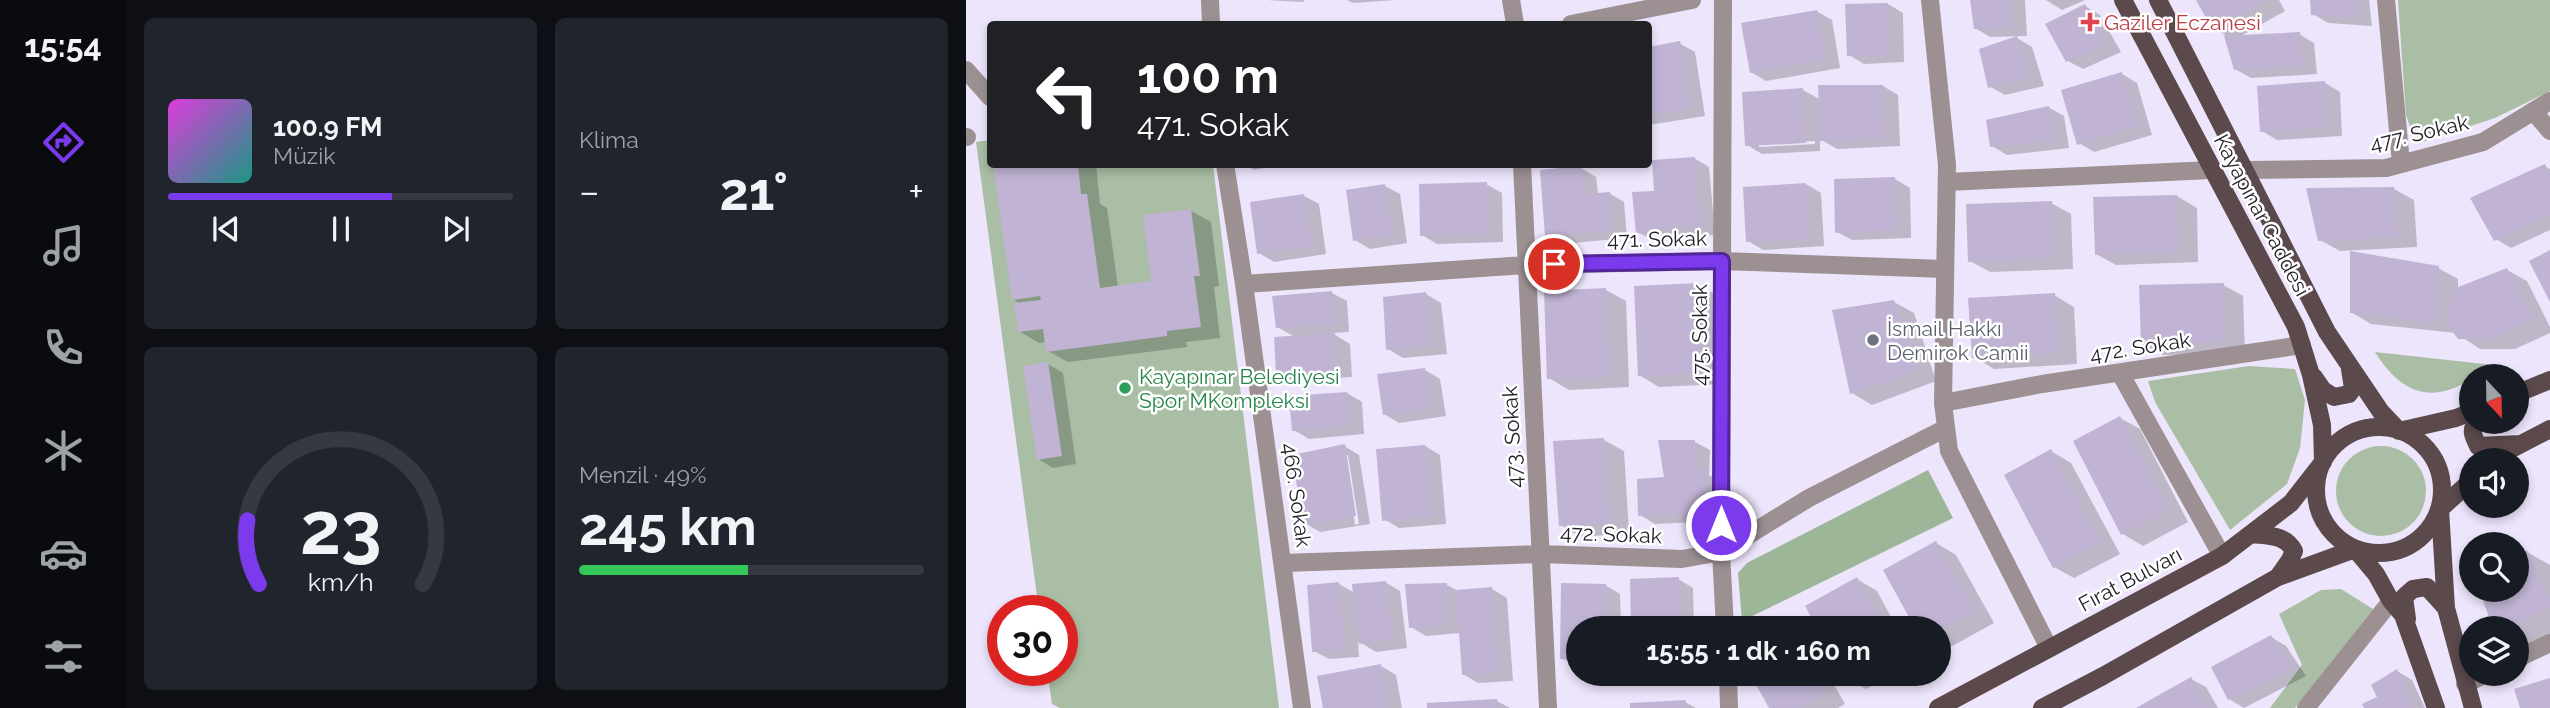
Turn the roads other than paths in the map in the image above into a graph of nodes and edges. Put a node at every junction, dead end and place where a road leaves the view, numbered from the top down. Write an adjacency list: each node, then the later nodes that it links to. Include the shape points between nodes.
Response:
1 (1210, 0): 9 (street)
2 (1511, 0): 10 (street)
3 (1692, 0): 11 (street)
4 (1723, 0): 23 (street, 475. Sokak)
5 (1930, 0): 22 (street)
6 (2123, 0): 20 (main road, Kayapınar Caddesi)
7 (2158, 0): 21 (main road, Kayapınar Caddesi)
8 (2386, 0): 17 (street)
9 (1210, 21)
10 (1514, 21)
11 (1586, 21)
12 (966, 70): 13 (street)
13 (987, 94)
14 (2550, 101): 15 (street, 477. Sokak)
15 (2533, 111): 16 (street); 17 (street, 477. Sokak, via 2483,142)
16 (2550, 131)
17 (2400, 164): 21 (street, 477. Sokak)
18 (1225, 168): 26 (street, 466. Sokak)
19 (1522, 168): 24 (street, 473. Sokak)
20 (2211, 170): 22 (street); 27 (main road, Kayapınar Caddesi)
21 (2245, 170): 28 (main road, Kayapınar Caddesi, via 2327,332)
22 (1947, 182): 25 (street)
23 (1722, 261): 24 (street, 471. Sokak); 25 (street, 471. Sokak); 46 (street, 475. Sokak)
24 (1526, 265): 26 (street, 471. Sokak); 47 (street, 473. Sokak)
25 (1945, 269): 33 (street)
26 (1244, 284): 49 (street, 466. Sokak)
27 (2302, 345): 29 (street, 472. Sokak); 30 (main road, Kayapınar Caddesi)
28 (2348, 362): 30 (main road, via 2353,388 2349,394 2334,397); 37 (main road, Kayapınar Caddesi)
29 (2120, 373): 33 (street, 472. Sokak); 48 (street)
30 (2311, 375): 41 (main road, Kayapınar Caddesi, via 2322,425)
31 (2550, 380): 32 (main road)
32 (2529, 389)
33 (1943, 403): 35 (street)
34 (2459, 417): 37 (main road)
35 (1946, 428): 46 (street, 472. Sokak, via 1809,498); 56 (street, via 1949,451)
36 (2550, 429): 39 (main road)
37 (2399, 431): 41 (main road, via 2382,427 2347,436); 43 (main road, via 2417,439 2431,453 2443,490)
38 (2472, 434): 39 (main road, via 2478,446)
39 (2520, 444): 40 (main road)
40 (2514, 448)
41 (2323, 463): 44 (main road, Fırat Bulvarı, via 2291,503); 45 (main road, via 2316,482 2317,503 2331,530)
42 (2459, 492): 43 (main road)
43 (2440, 509): 45 (main road, via 2423,535 2396,551 2375,554); 52 (main road)
44 (2251, 534): 48 (main road, Fırat Bulvarı); 50 (main road, via 2289,542 2294,551)
45 (2355, 549): 50 (main road); 51 (main road)
46 (1721, 552): 47 (street, 472. Sokak, via 1682,559); 53 (street, 475. Sokak)
47 (1540, 554): 49 (street, 472. Sokak); 62 (street, 473. Sokak)
48 (2222, 556): 56 (main road, Fırat Bulvarı)
49 (1284, 563): 61 (street, 466. Sokak)
50 (2278, 577): 65 (main road)
51 (2391, 601): 54 (main road); 66 (street)
52 (2446, 608): 54 (main road, via 2427,587 2413,589 2404,597); 58 (main road)
53 (1724, 616)
54 (2408, 629): 67 (main road)
55 (2550, 643): 57 (street)
56 (2049, 648): 64 (main road, Fırat Bulvarı)
57 (2529, 653)
58 (2459, 660)
59 (1729, 686): 63 (street)
60 (2466, 686): 68 (main road)
61 (1302, 708)
62 (1548, 708)
63 (1730, 708)
64 (1938, 708)
65 (2042, 708)
66 (2306, 708)
67 (2436, 708)
68 (2473, 708)

